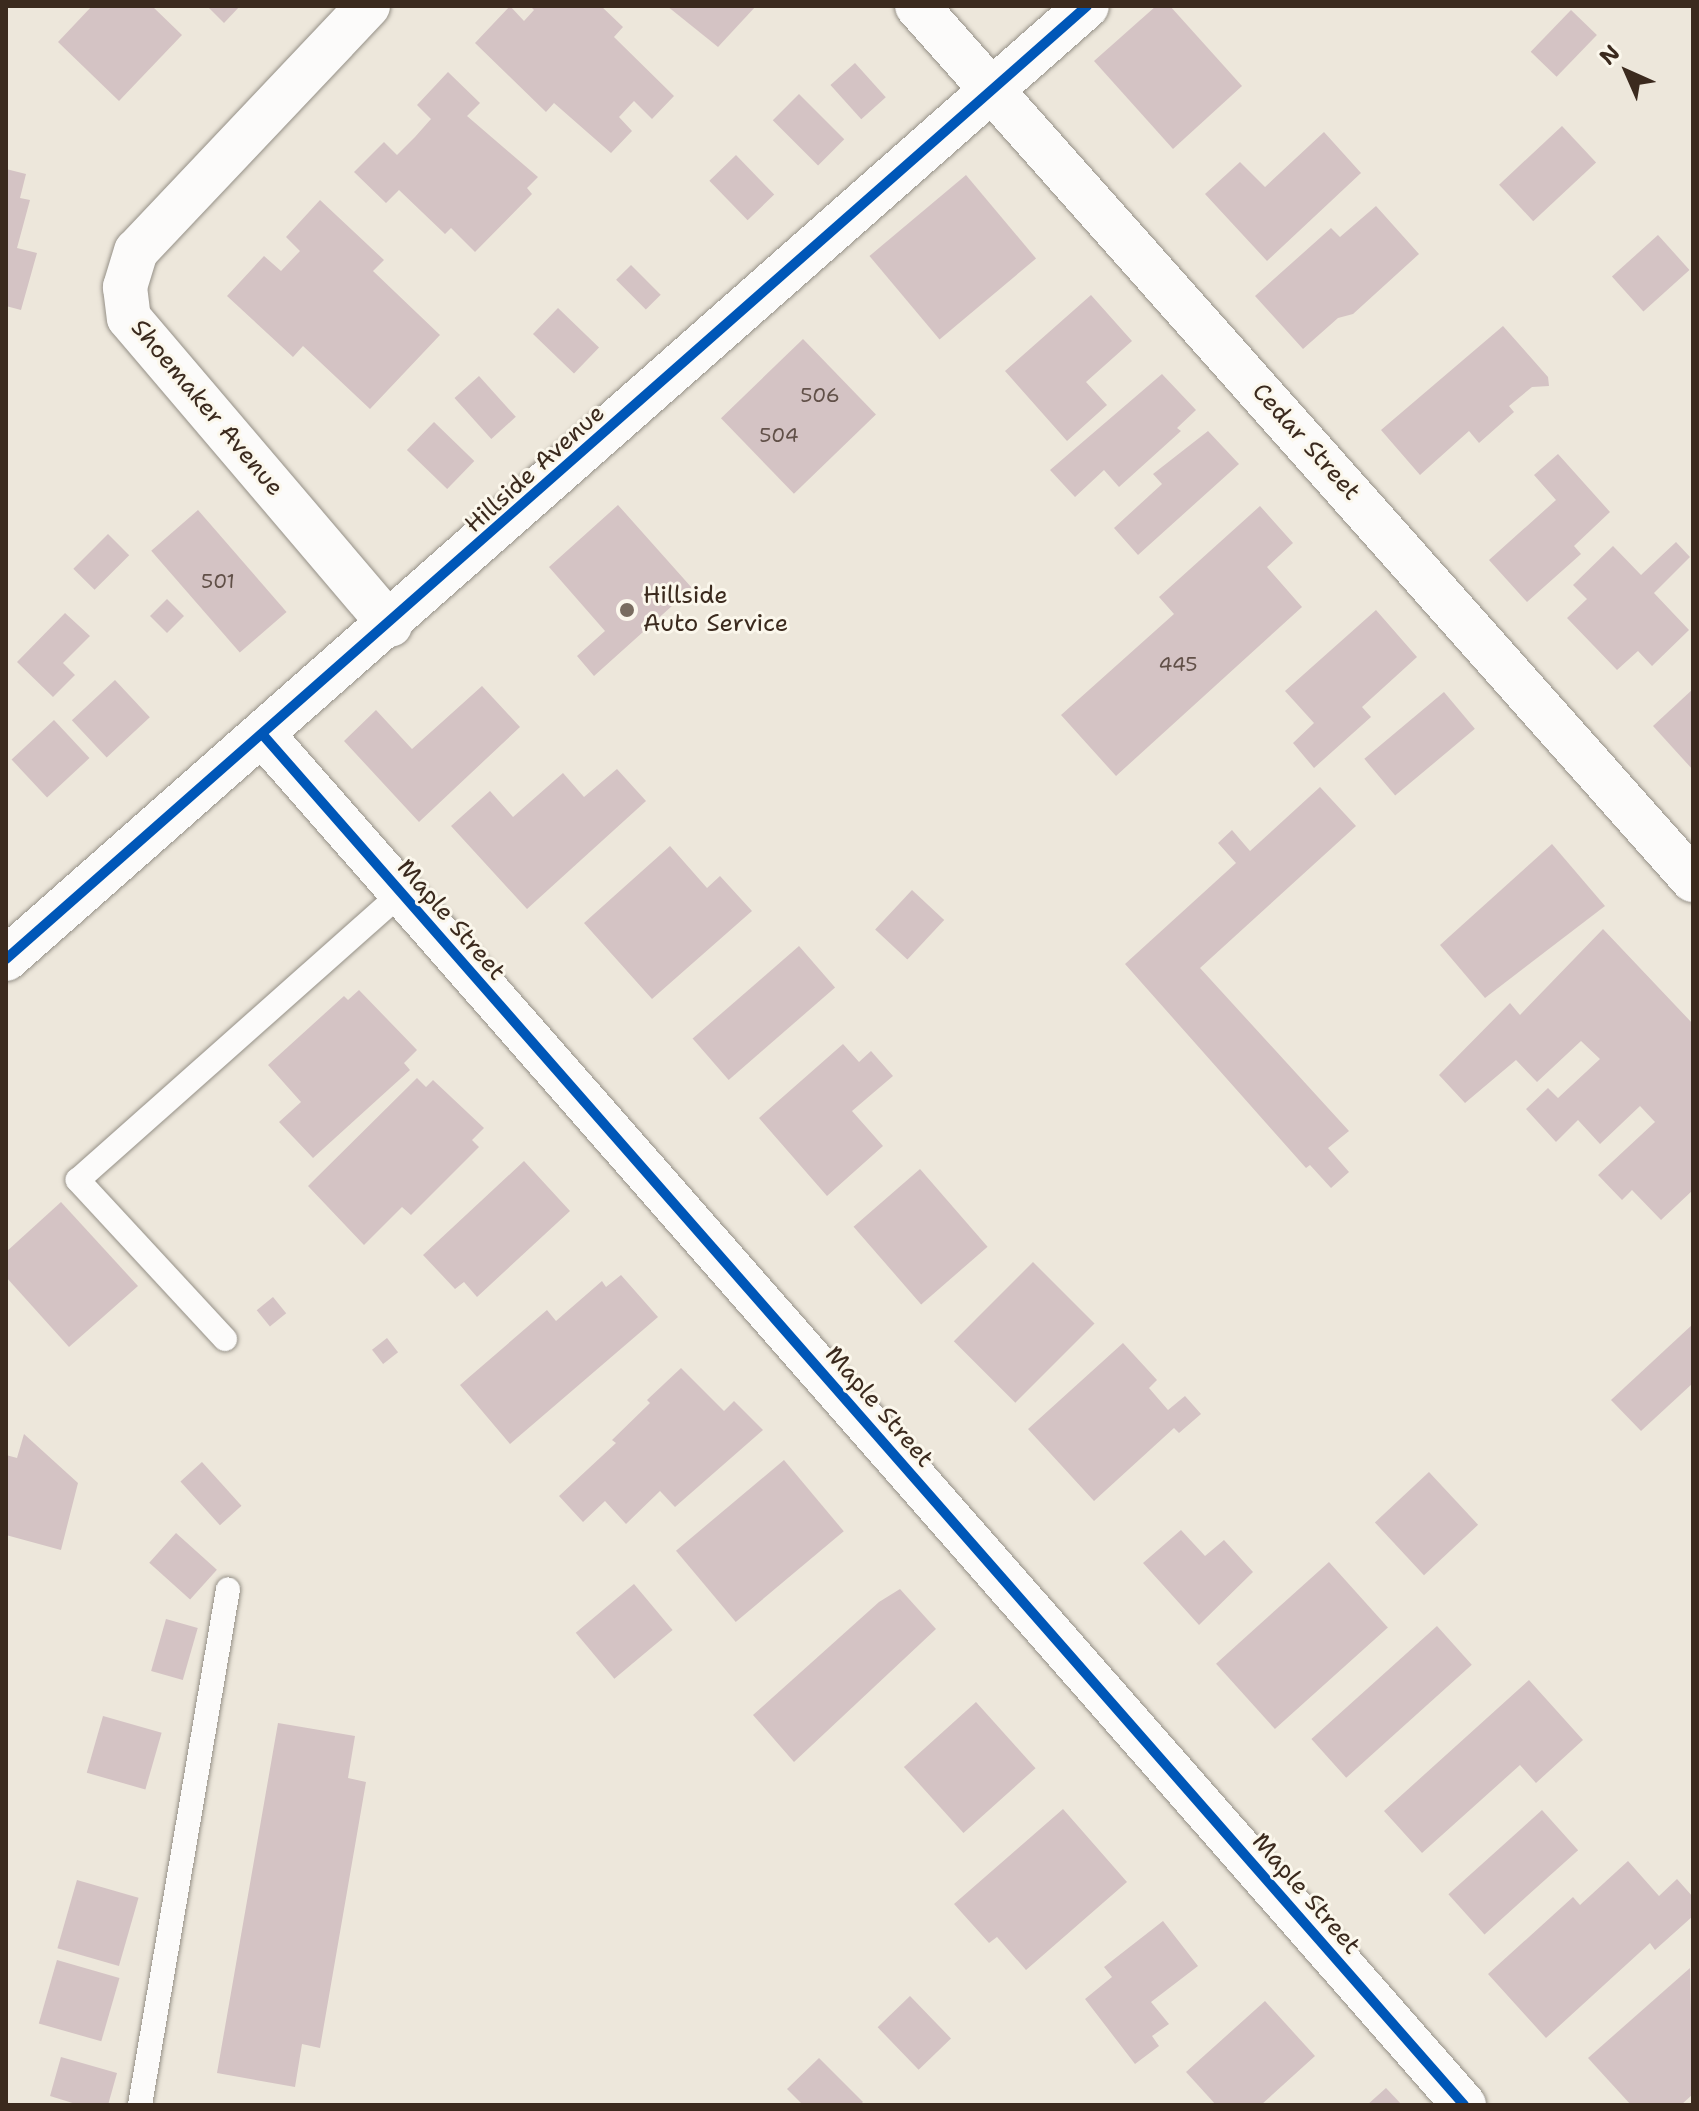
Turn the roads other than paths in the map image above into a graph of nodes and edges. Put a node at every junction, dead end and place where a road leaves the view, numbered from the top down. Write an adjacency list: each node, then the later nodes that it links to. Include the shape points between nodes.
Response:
1 (368, 6): 5 (street, Shoemaker Avenue, via 136,251 125,287 129,318)
2 (917, 6): 4 (street, Cedar Street)
3 (1087, 6): 4 (street, Hillside Avenue)
4 (994, 89): 5 (street, Hillside Avenue); 7 (street, Cedar Street)
5 (390, 625): 6 (street, Hillside Avenue)
6 (263, 735): 8 (street, Maple Street); 9 (street, Hillside Avenue)
7 (1693, 880)
8 (401, 893): 10 (lane, via 78,1180); 13 (street, Maple Street)
9 (6, 959)
10 (225, 1339)
11 (228, 1589): 12 (lane)
12 (140, 2105)
13 (1464, 2105)

